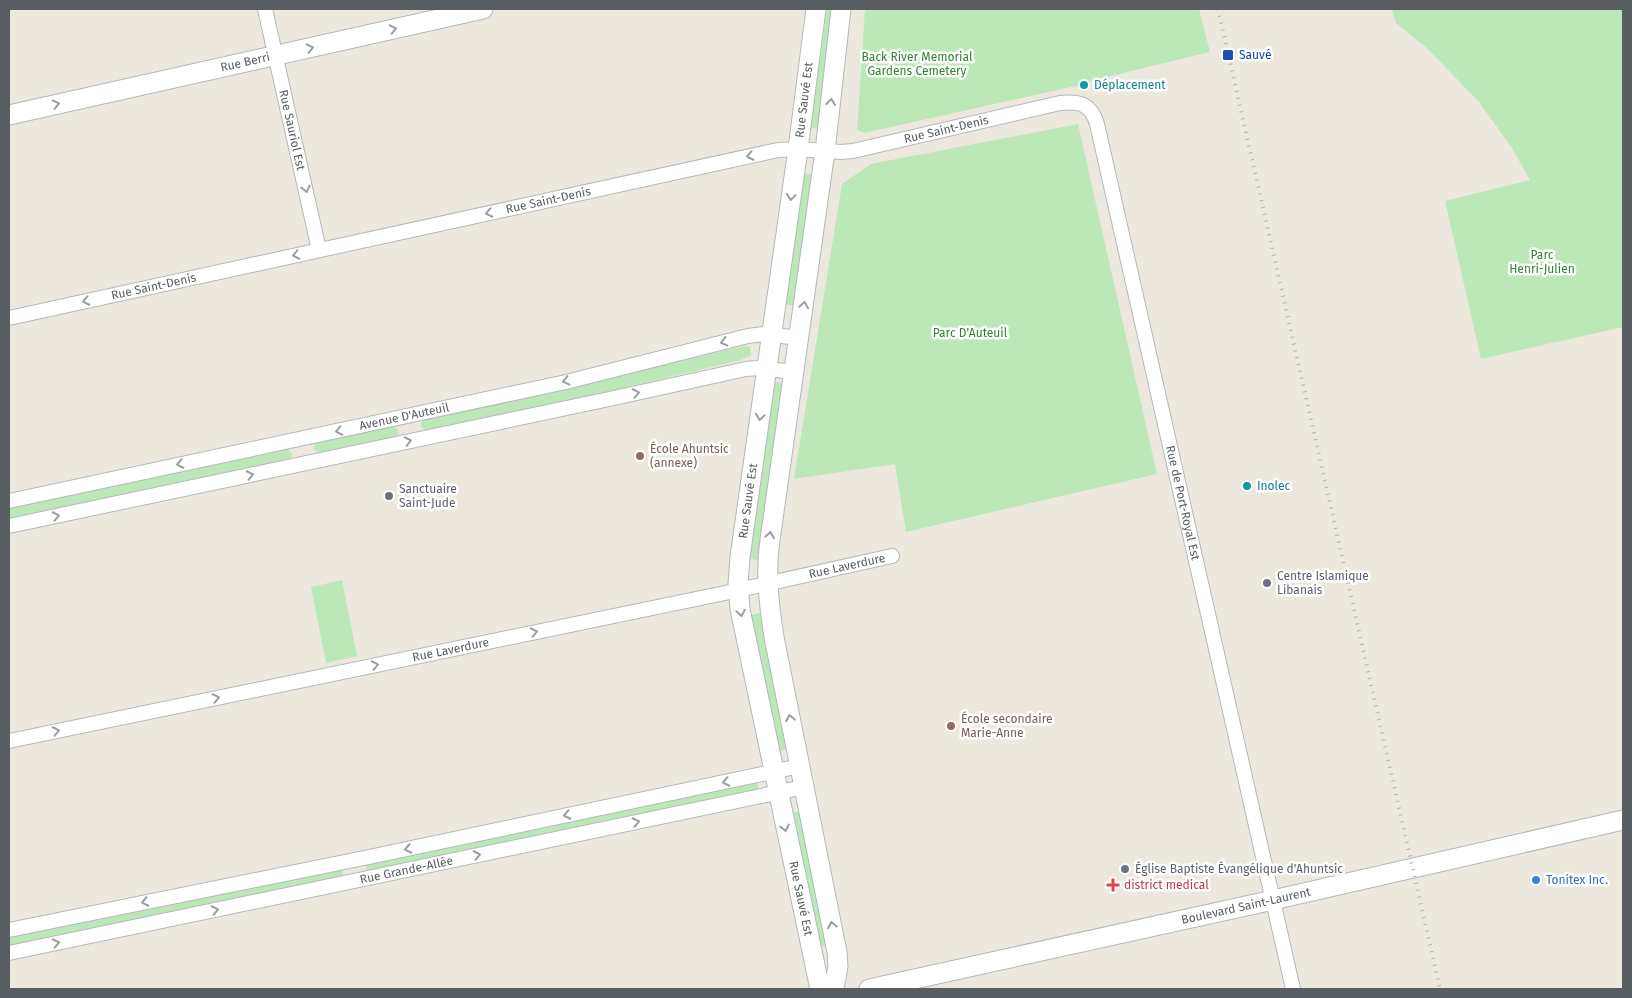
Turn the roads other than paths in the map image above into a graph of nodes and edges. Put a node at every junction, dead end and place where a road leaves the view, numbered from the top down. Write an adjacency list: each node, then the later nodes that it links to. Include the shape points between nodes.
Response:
1 (265, 9): 5 (street, Rue Sauriol Est)
2 (483, 9): 5 (main road, Rue Berri, one-way to 2)
3 (816, 9): 8 (main road, Rue Sauvé Est)
4 (841, 9): 9 (main road, one-way to 4)
5 (276, 56): 7 (main road, Rue Berri, one-way to 5); 10 (street, Rue Sauriol Est, one-way to 10)
6 (1088, 108): 9 (street, Rue Saint-Denis, via 1075,102 1060,103 853,150); 27 (street, Rue de Port-Royal Est, via 1096,120 1102,143)
7 (9, 115)
8 (798, 149): 9 (street, Rue Saint-Denis); 10 (street, Rue Saint-Denis, one-way to 10, via 758,154); 12 (main road, Rue Sauvé Est, one-way to 12)
9 (826, 151): 13 (main road, one-way to 9)
10 (319, 250): 11 (street, Rue Saint-Denis, one-way to 11)
11 (9, 318)
12 (772, 335): 13 (street, Avenue D'Auteuil); 14 (main road, Rue Sauvé Est); 16 (street, Avenue D'Auteuil, one-way to 16, via 748,336 566,382)
13 (799, 338): 15 (main road)
14 (766, 369): 15 (street, Avenue D'Auteuil); 17 (street, Avenue D'Auteuil, one-way to 14, via 746,369); 20 (main road, Rue Sauvé Est, one-way to 20)
15 (794, 372): 19 (main road, one-way to 15, via 768,555)
16 (9, 501)
17 (9, 526)
18 (892, 556): 19 (street, Rue Laverdure)
19 (767, 584): 20 (street, Rue Laverdure); 22 (main road, one-way to 19, via 774,637)
20 (738, 590): 21 (street, Rue Laverdure, one-way to 20); 23 (main road, Rue Sauvé Est, one-way to 23)
21 (9, 741)
22 (800, 766): 23 (street, Rue Grande-Allée); 24 (main road)
23 (773, 772): 25 (main road, Rue Sauvé Est); 28 (street, Rue Grande-Allée, one-way to 28)
24 (804, 787): 25 (street, Rue Grande-Allée); 31 (main road, one-way to 24, via 837,952)
25 (778, 793): 29 (street, Rue Grande-Allée, one-way to 25); 30 (main road, Rue Sauvé Est, one-way to 30)
26 (1623, 820): 27 (main road, Boulevard Saint-Laurent)
27 (1273, 900): 32 (main road, Boulevard Saint-Laurent); 33 (street, Rue de Port-Royal Est)
28 (9, 930)
29 (9, 953)
30 (820, 989)
31 (834, 989)
32 (869, 989)
33 (1294, 989)

